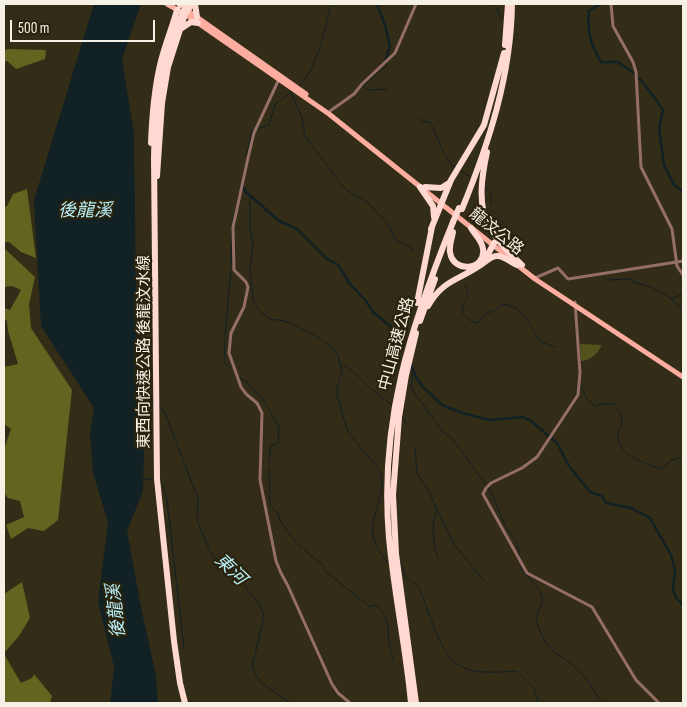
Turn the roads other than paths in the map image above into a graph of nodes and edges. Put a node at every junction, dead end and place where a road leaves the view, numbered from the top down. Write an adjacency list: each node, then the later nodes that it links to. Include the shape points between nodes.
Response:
1 (169, 4): 6 (main road)
2 (416, 4): 11 (street, via 389,60 354,94)
3 (508, 4): 9 (highway, 中山高速公路)
4 (512, 4): 12 (highway, 中山高速公路, via 506,72)
5 (611, 4): 25 (street, via 614,26 636,68 640,167 672,229)
6 (184, 6): 7 (highway); 7 (main road); 8 (highway); 13 (highway, 東西向快速公路 後龍汶水線, bridge, via 168,48 159,87 154,122); 13 (highway, bridge, via 173,25 160,64 153,101 151,142); 14 (highway, 東西向快速公路 後龍汶水線, bridge, via 163,77 156,133)
7 (197, 20): 8 (highway); 10 (main road)
8 (181, 29): 14 (highway, via 164,88)
9 (504, 52): 15 (highway, via 484,125); 18 (highway, 中山高速公路, via 491,120)
10 (280, 78): 11 (main road, 龍汶公路); 35 (street, via 254,133 235,213 234,270 246,282 247,296 231,333 229,353 242,387 262,413 260,480 276,561 332,684)
11 (329, 112): 16 (main road, 龍汶公路)
12 (495, 117): 18 (highway, 中山高速公路, via 478,170); 27 (highway, via 482,180 484,214 494,234)
13 (154, 159): 34 (highway, 東西向快速公路 後龍汶水線, bridge, via 157,479 174,641)
14 (157, 172): 34 (highway, 東西向快速公路 後龍汶水線, bridge, via 160,479)
15 (451, 180): 16 (highway, via 441,188); 17 (highway)
16 (423, 187): 17 (main road, 龍汶公路); 21 (highway, via 434,215)
17 (442, 202): 20 (main road, 龍汶公路); 21 (highway); 23 (main road, 龍汶公路)
18 (460, 208): 19 (highway, 中山高速公路, bridge)
19 (455, 223): 22 (highway, 中山高速公路); 32 (highway, 中山高速公路, via 426,289)
20 (472, 228): 22 (highway, via 482,244 483,253 470,267 460,266 452,259); 23 (main road, 龍汶公路)
21 (431, 229): 32 (highway)
22 (453, 232): 31 (highway, 中山高速公路)
23 (494, 244): 26 (highway); 27 (main road, 龍汶公路)
24 (683, 261): 25 (street)
25 (676, 262): 28 (street); 29 (street, via 568,279 558,268)
26 (479, 266): 27 (highway, via 495,256); 31 (highway, via 441,288)
27 (523, 267): 29 (main road, 龍汶公路)
28 (683, 275)
29 (536, 278): 30 (main road, 龍汶公路)
30 (575, 304): 33 (main road, 龍汶公路); 38 (street, via 580,373 578,396 537,457 487,487 484,496 527,573 590,604 636,680)
31 (418, 325): 37 (highway, 中山高速公路, via 399,417 393,495 396,554)
32 (409, 343): 36 (highway, 中山高速公路, via 395,404 387,496 391,558)
33 (683, 375)
34 (186, 703)
35 (350, 703)
36 (411, 703)
37 (416, 703)
38 (660, 703)

